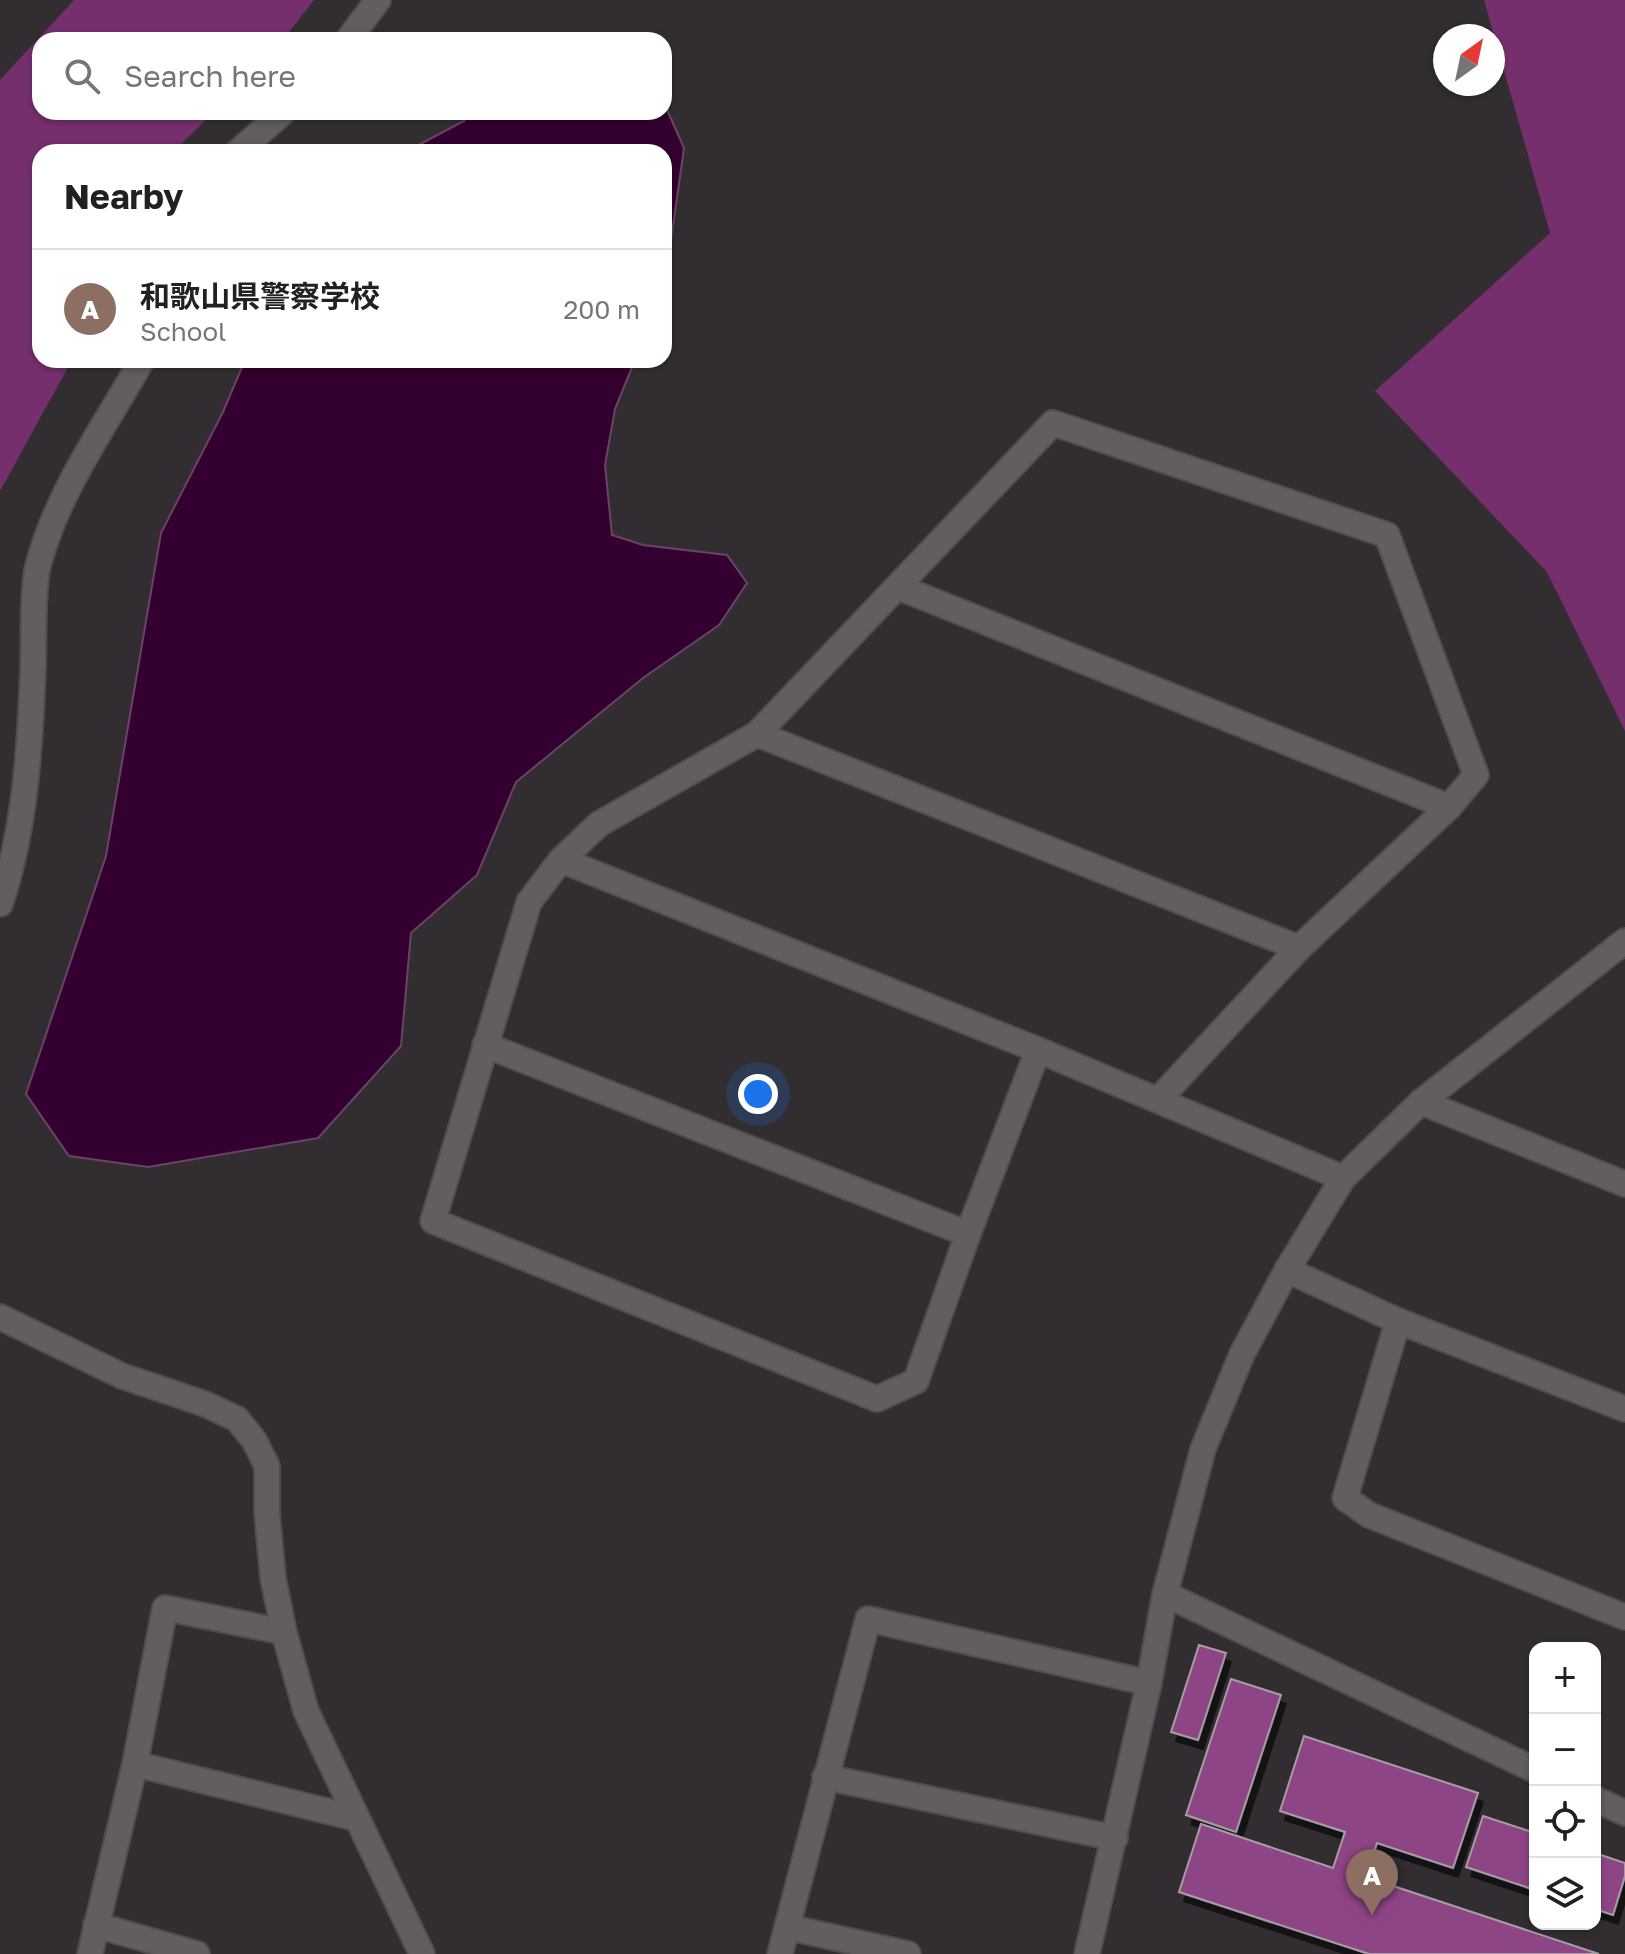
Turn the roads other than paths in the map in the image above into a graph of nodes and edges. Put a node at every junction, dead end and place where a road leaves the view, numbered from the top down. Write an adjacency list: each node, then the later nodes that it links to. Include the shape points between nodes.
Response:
1 (378, 0): 2 (street)
2 (354, 32)
3 (274, 120): 4 (street)
4 (247, 144)
5 (137, 368): 10 (street, via 57,508 37,569 23,788)
6 (898, 587): 7 (street); 8 (street); 8 (street, via 1053,423 1387,535 1476,775)
7 (757, 734): 9 (street, via 599,824); 11 (street)
8 (1449, 807): 11 (street)
9 (561, 860): 13 (street, via 529,902); 14 (street)
10 (0, 904)
11 (1299, 948): 15 (street)
12 (1619, 951): 16 (street)
13 (485, 1045): 19 (street); 19 (street, via 433,1221 877,1399 916,1381)
14 (1038, 1050): 15 (street); 19 (street)
15 (1158, 1100): 17 (street)
16 (1421, 1102): 17 (street); 18 (street)
17 (1343, 1178): 20 (street)
18 (1625, 1184)
19 (968, 1234)
20 (1287, 1270): 22 (street); 24 (street, via 1242,1354 1203,1449)
21 (0, 1317): 26 (street, via 122,1376 237,1419 267,1466 273,1578)
22 (1398, 1321): 23 (street); 25 (street, via 1345,1498 1369,1515)
23 (1625, 1409)
24 (1165, 1594): 27 (street); 29 (street)
25 (1625, 1617)
26 (284, 1632): 28 (street, via 165,1608); 33 (street, via 306,1711)
27 (1149, 1683): 30 (street, via 868,1619); 34 (street)
28 (135, 1764): 33 (street); 35 (street)
29 (1529, 1767)
30 (825, 1777): 34 (street); 36 (street)
31 (1601, 1802): 32 (street)
32 (1625, 1813)
33 (355, 1818): 39 (street)
34 (1115, 1838): 42 (street)
35 (96, 1925): 37 (street); 38 (street)
36 (787, 1927): 40 (street); 41 (street)
37 (90, 1954)
38 (197, 1954)
39 (422, 1954)
40 (780, 1954)
41 (908, 1954)
42 (1087, 1954)

